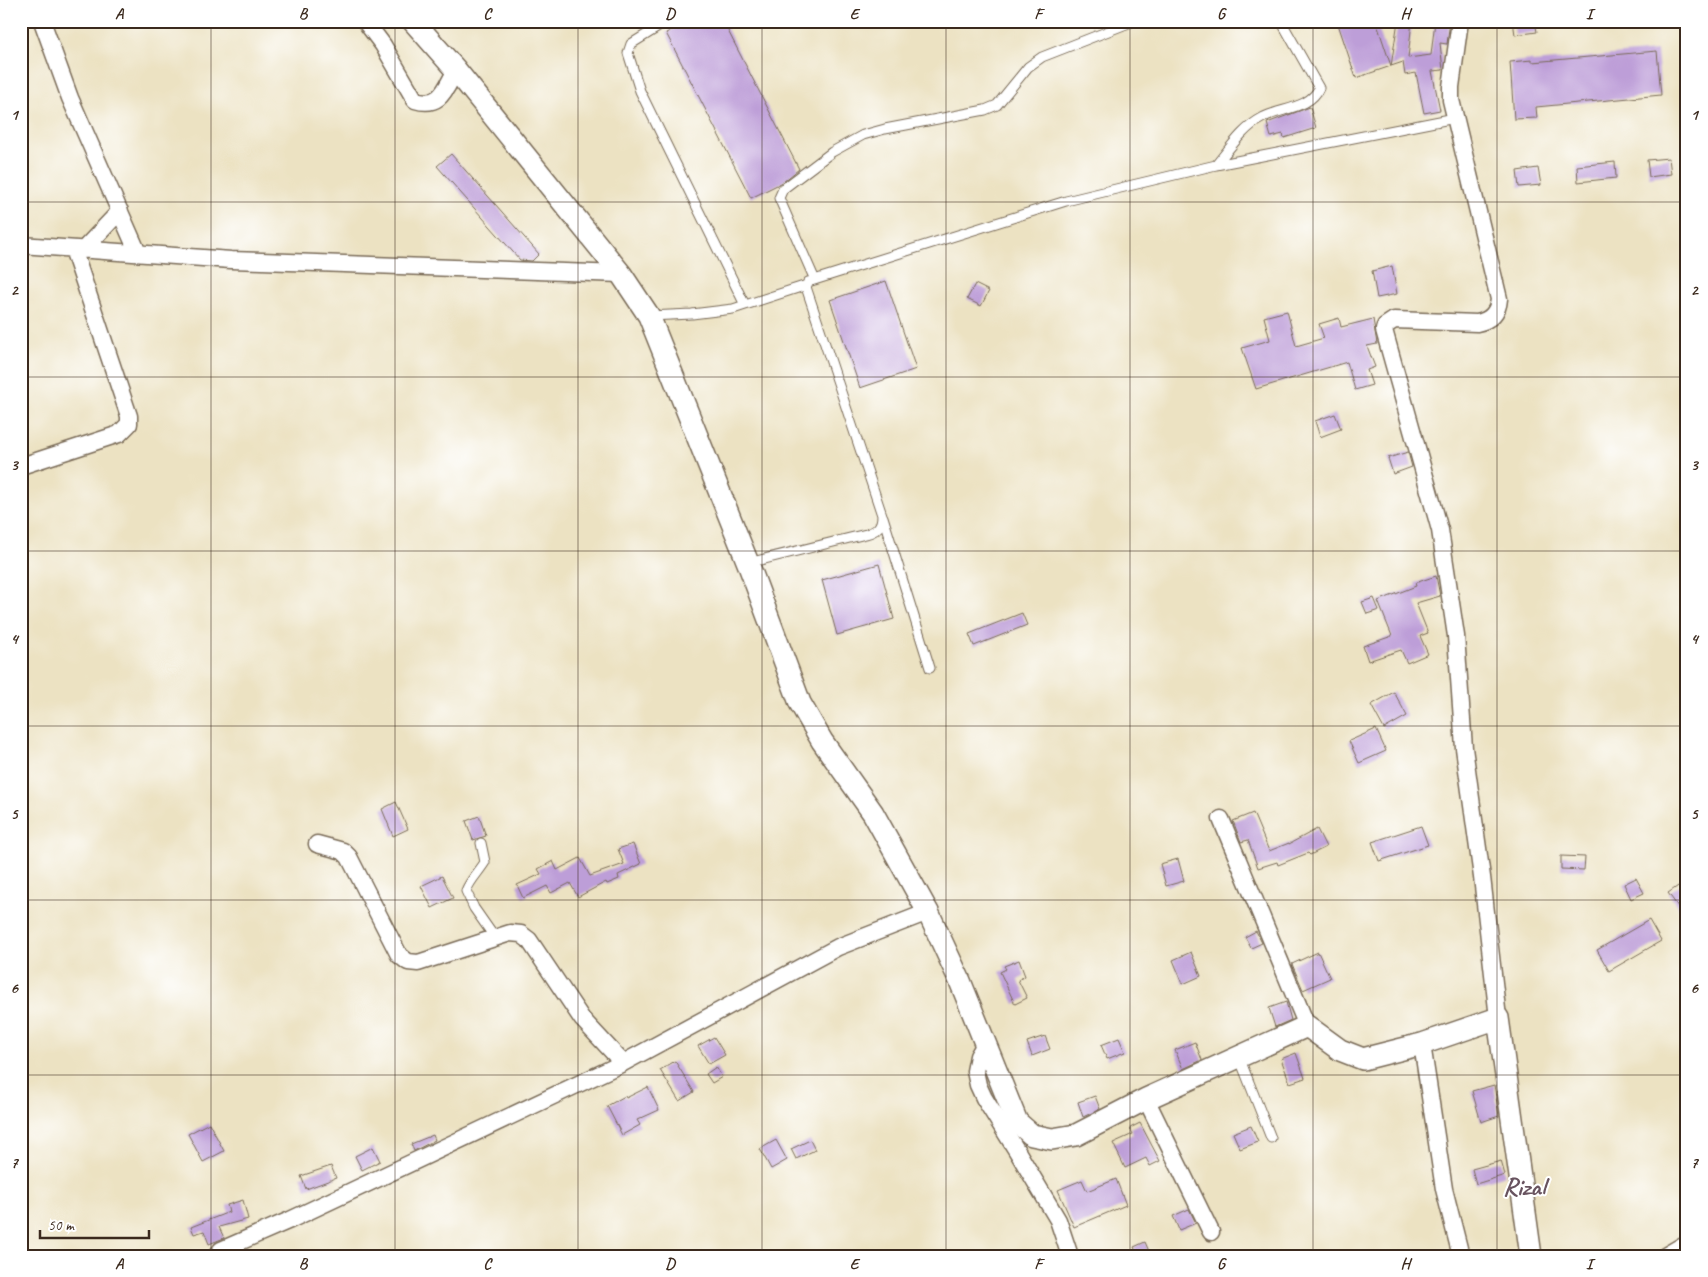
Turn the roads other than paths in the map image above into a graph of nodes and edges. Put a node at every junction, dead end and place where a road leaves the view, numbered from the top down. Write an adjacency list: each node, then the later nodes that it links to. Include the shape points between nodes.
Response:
1 (42, 21): 11 (street, via 70,98)
2 (365, 21): 8 (street, via 415,100 435,101)
3 (413, 21): 8 (street)
4 (668, 21): 17 (lane, via 631,44 628,54 640,90)
5 (1134, 21): 16 (lane, via 1042,57 1028,67 997,105 986,110 885,128 863,136 832,152 783,189 779,198)
6 (1281, 21): 10 (lane, via 1319,88 1316,96 1263,118 1246,129)
7 (1460, 21): 9 (street, via 1451,87)
8 (456, 70): 15 (street)
9 (1454, 118): 10 (lane); 28 (street, via 1500,299 1498,308 1486,321 1478,323 1394,320 1384,330 1440,530 1456,636 1464,748)
10 (1216, 164): 16 (lane, via 1066,201)
11 (120, 211): 13 (street); 14 (street)
12 (21, 245): 13 (street)
13 (79, 249): 14 (street); 19 (street, via 129,416 128,424 119,434)
14 (138, 253): 15 (street, via 231,260)
15 (621, 274): 18 (street)
16 (811, 282): 17 (lane); 20 (lane)
17 (745, 305): 18 (lane, via 692,314)
18 (649, 316): 21 (street)
19 (21, 466)
20 (882, 515): 21 (lane, via 882,521 874,532); 22 (lane)
21 (748, 563): 26 (street, via 800,704 873,813)
22 (930, 668)
23 (1221, 819): 29 (street)
24 (481, 843): 27 (lane, via 485,862 466,891)
25 (317, 844): 27 (street, via 350,857 399,955 408,962 418,963)
26 (928, 912): 30 (street); 33 (street, via 838,947)
27 (495, 938): 33 (street, via 510,933 521,934 529,940 582,1019)
28 (1498, 1018): 31 (street); 41 (street)
29 (1307, 1026): 31 (street, via 1340,1050 1363,1059); 32 (street)
30 (985, 1044): 34 (street, via 1017,1122 1032,1135 1052,1139 1076,1135); 39 (street, via 975,1071 978,1085 1058,1220)
31 (1422, 1044): 40 (street, via 1444,1189)
32 (1239, 1057): 34 (street); 35 (lane)
33 (623, 1063): 38 (street, via 221,1250)
34 (1146, 1099): 36 (street)
35 (1271, 1138)
36 (1210, 1232)
37 (1687, 1244): 42 (street)
38 (216, 1256)
39 (1070, 1256)
40 (1461, 1256)
41 (1531, 1256)
42 (1665, 1256)

